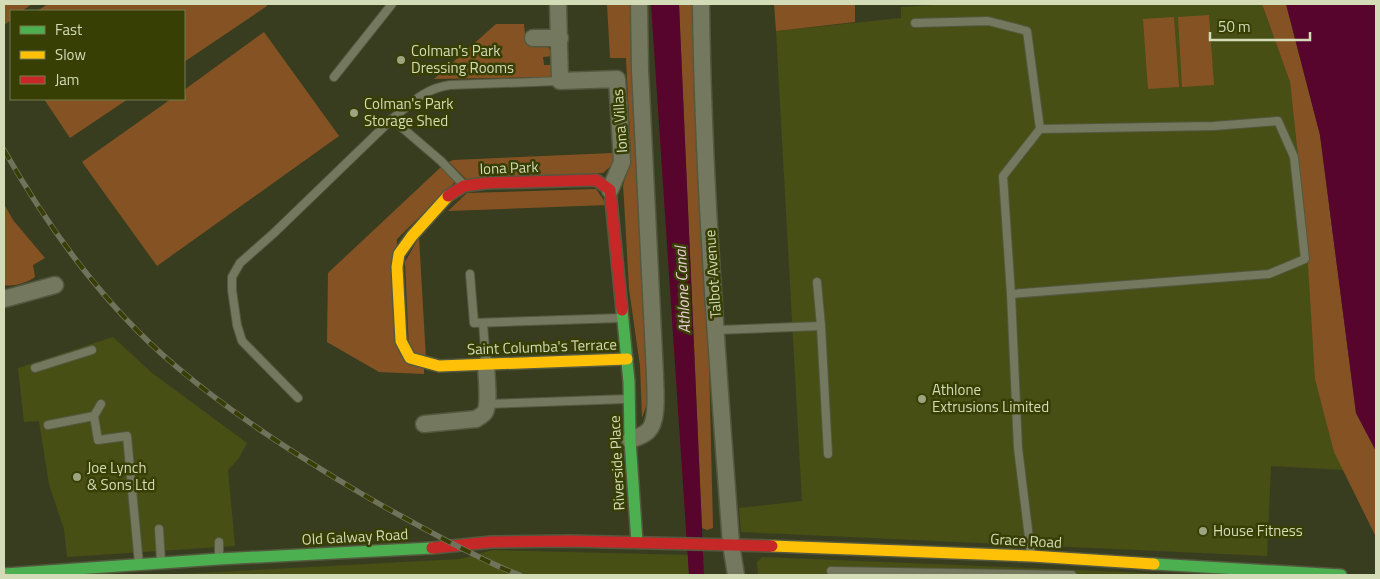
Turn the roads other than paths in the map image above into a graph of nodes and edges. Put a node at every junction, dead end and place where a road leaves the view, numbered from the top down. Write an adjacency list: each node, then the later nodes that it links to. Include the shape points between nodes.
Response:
1 (392, 4): 8 (lane)
2 (558, 4): 7 (street)
3 (638, 4): 35 (street, via 655,411 648,431)
4 (701, 4): 22 (street, Talbot Avenue)
5 (914, 23): 11 (lane, via 988,21 1027,31)
6 (534, 38): 7 (street)
7 (560, 38): 9 (street)
8 (334, 77)
9 (560, 82): 10 (lane, via 443,86 427,91); 13 (street, Iona Villas, via 617,72 622,162)
10 (392, 120): 12 (lane, via 441,161); 28 (lane, via 240,263 232,277 242,342)
11 (1040, 129): 17 (lane, via 1003,176); 17 (lane, via 1214,126 1278,121 1294,157 1306,259 1269,274)
12 (464, 186): 13 (main road, Iona Park, via 596,180); 26 (main road, Iona Park, via 445,199 412,236 399,254 397,267 401,341 407,355 430,364)
13 (610, 190): 19 (main road)
14 (470, 274): 20 (lane, via 474,323)
15 (817, 282): 21 (lane)
16 (55, 285): 18 (street)
17 (1011, 294): 42 (lane, via 1018,448)
18 (4, 299)
19 (623, 318): 20 (lane); 24 (main road)
20 (483, 323): 25 (lane)
21 (821, 326): 22 (lane); 36 (lane)
22 (717, 330): 41 (street, Talbot Avenue)
23 (92, 350): 27 (lane)
24 (627, 359): 25 (main road, Saint Columba's Terrace); 29 (main road, Riverside Place)
25 (486, 364): 26 (main road, Saint Columba's Terrace); 31 (street)
26 (457, 365)
27 (35, 368)
28 (298, 398)
29 (629, 399): 31 (lane); 35 (main road, Riverside Place)
30 (101, 404): 32 (lane)
31 (487, 404): 33 (street, via 486,411 476,420)
32 (94, 416): 34 (lane); 46 (lane, via 98,440 128,436)
33 (424, 424)
34 (48, 425)
35 (630, 440): 39 (main road, Riverside Place)
36 (828, 454)
37 (159, 529): 44 (lane)
38 (219, 542): 43 (lane)
39 (637, 542): 40 (main road, Old Galway Road); 43 (main road, Old Galway Road, via 491,542)
40 (708, 543): 41 (main road, Grace Road)
41 (731, 544): 42 (main road, Grace Road); 50 (street, Talbot Avenue)
42 (1032, 556): 45 (main road, Grace Road)
43 (219, 559): 44 (main road, Old Galway Road)
44 (162, 562): 46 (main road, Old Galway Road)
45 (1134, 562): 49 (lane); 52 (main road, Grace Road)
46 (139, 564): 48 (main road, Old Galway Road)
47 (831, 571): 51 (lane)
48 (4, 574)
49 (1134, 574)
50 (736, 575)
51 (1072, 575)
52 (1341, 575)

